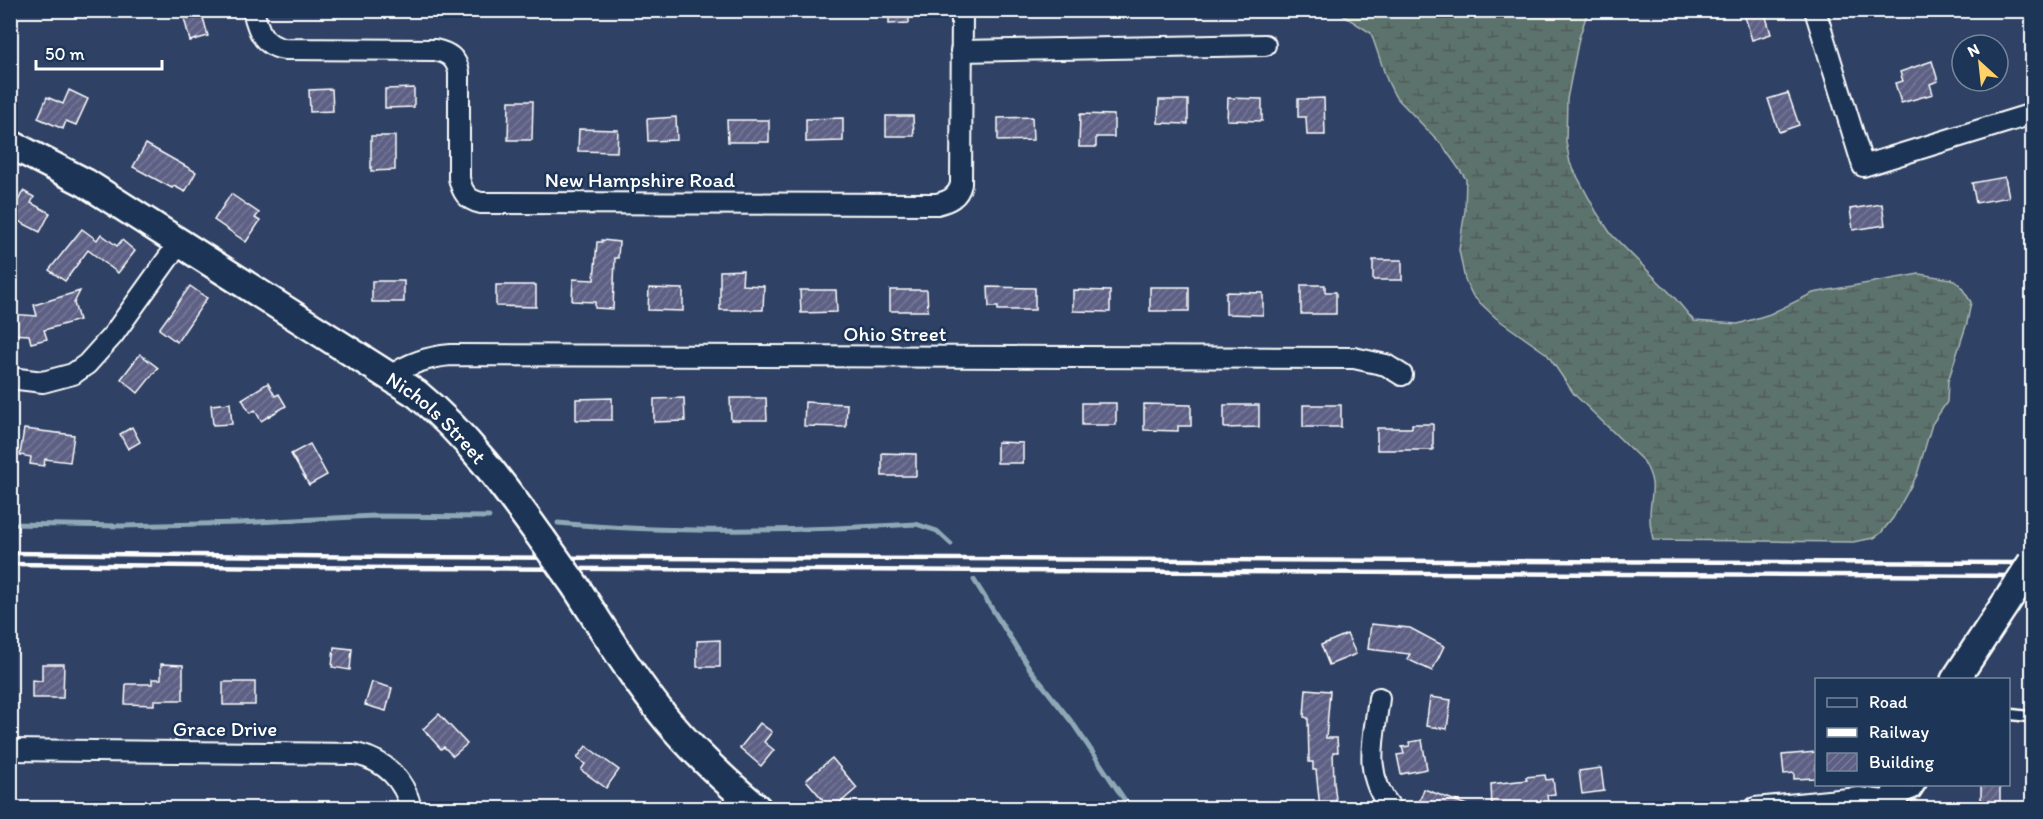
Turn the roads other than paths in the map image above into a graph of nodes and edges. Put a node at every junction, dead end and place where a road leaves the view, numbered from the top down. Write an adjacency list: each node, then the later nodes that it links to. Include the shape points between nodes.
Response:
1 (253, 10): 5 (street, New Hampshire Road, via 258,30 268,43 284,49 435,50 452,56 459,72 461,189 474,201 493,203 946,202 960,191 961,183)
2 (962, 10): 5 (street, New Hampshire Road)
3 (1815, 10): 6 (street, via 1863,166)
4 (1265, 45): 5 (street)
5 (961, 51)
6 (2032, 114)
7 (10, 144): 8 (street, Nichols Street, via 86,183)
8 (179, 243): 10 (street, Nichols Street); 11 (street, via 113,335 87,364 73,374 43,382)
9 (1402, 375): 10 (street, Ohio Street, via 1386,365 1354,358 451,355 420,360)
10 (391, 376): 21 (street, Nichols Street, bridge, via 460,433 503,484 668,720 707,764)
11 (10, 378)
12 (2032, 562): 13 (street, bridge)
13 (1956, 678)
14 (1379, 698): 22 (street, via 1372,769 1380,793)
15 (2010, 714): 16 (lane)
16 (2032, 717)
17 (10, 750): 20 (street, Grace Drive, via 356,754 388,769 404,788)
18 (1920, 786): 19 (lane, via 1915,793)
19 (1894, 798): 23 (street)
20 (411, 808)
21 (757, 808)
22 (1391, 808)
23 (1755, 808)

